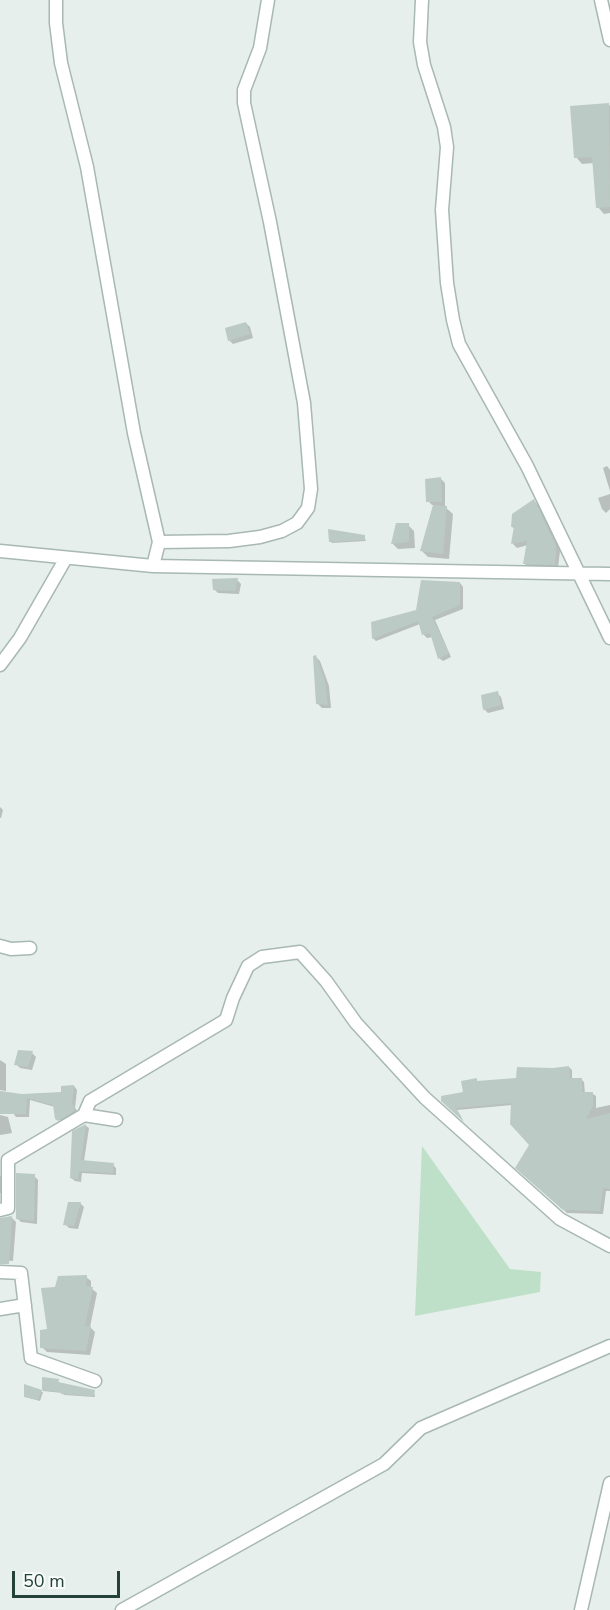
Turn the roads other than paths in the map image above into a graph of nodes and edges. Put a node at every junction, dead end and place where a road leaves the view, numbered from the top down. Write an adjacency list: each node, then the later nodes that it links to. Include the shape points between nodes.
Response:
1 (56, 0): 6 (street, via 62,63 87,166 132,423)
2 (268, 0): 6 (street, via 260,48 244,90 244,103 304,404 311,489 308,508 297,522 260,537)
3 (422, 0): 10 (street, via 420,42 447,147 442,210 447,283 459,344 527,466)
4 (601, 0): 5 (street)
5 (610, 40)
6 (159, 542): 9 (street)
7 (0, 551): 8 (street)
8 (66, 558): 9 (street); 13 (street)
9 (153, 566): 10 (street)
10 (580, 574): 11 (street); 12 (street)
11 (610, 574)
12 (610, 639)
13 (0, 665)
14 (0, 946): 15 (street)
15 (30, 948)
16 (84, 1115): 17 (street); 18 (street, via 8,1161 8,1208); 19 (street, via 90,1101 226,1020 248,966 262,957 300,952 356,1023 425,1098 560,1219)
17 (116, 1120)
18 (0, 1210)
19 (610, 1246)
20 (0, 1272): 21 (street, via 21,1273)
21 (25, 1305): 22 (street); 24 (street, via 31,1358)
22 (0, 1309)
23 (610, 1346): 26 (street, via 421,1428 384,1464)
24 (95, 1381)
25 (610, 1483): 27 (street)
26 (122, 1610)
27 (581, 1610)

